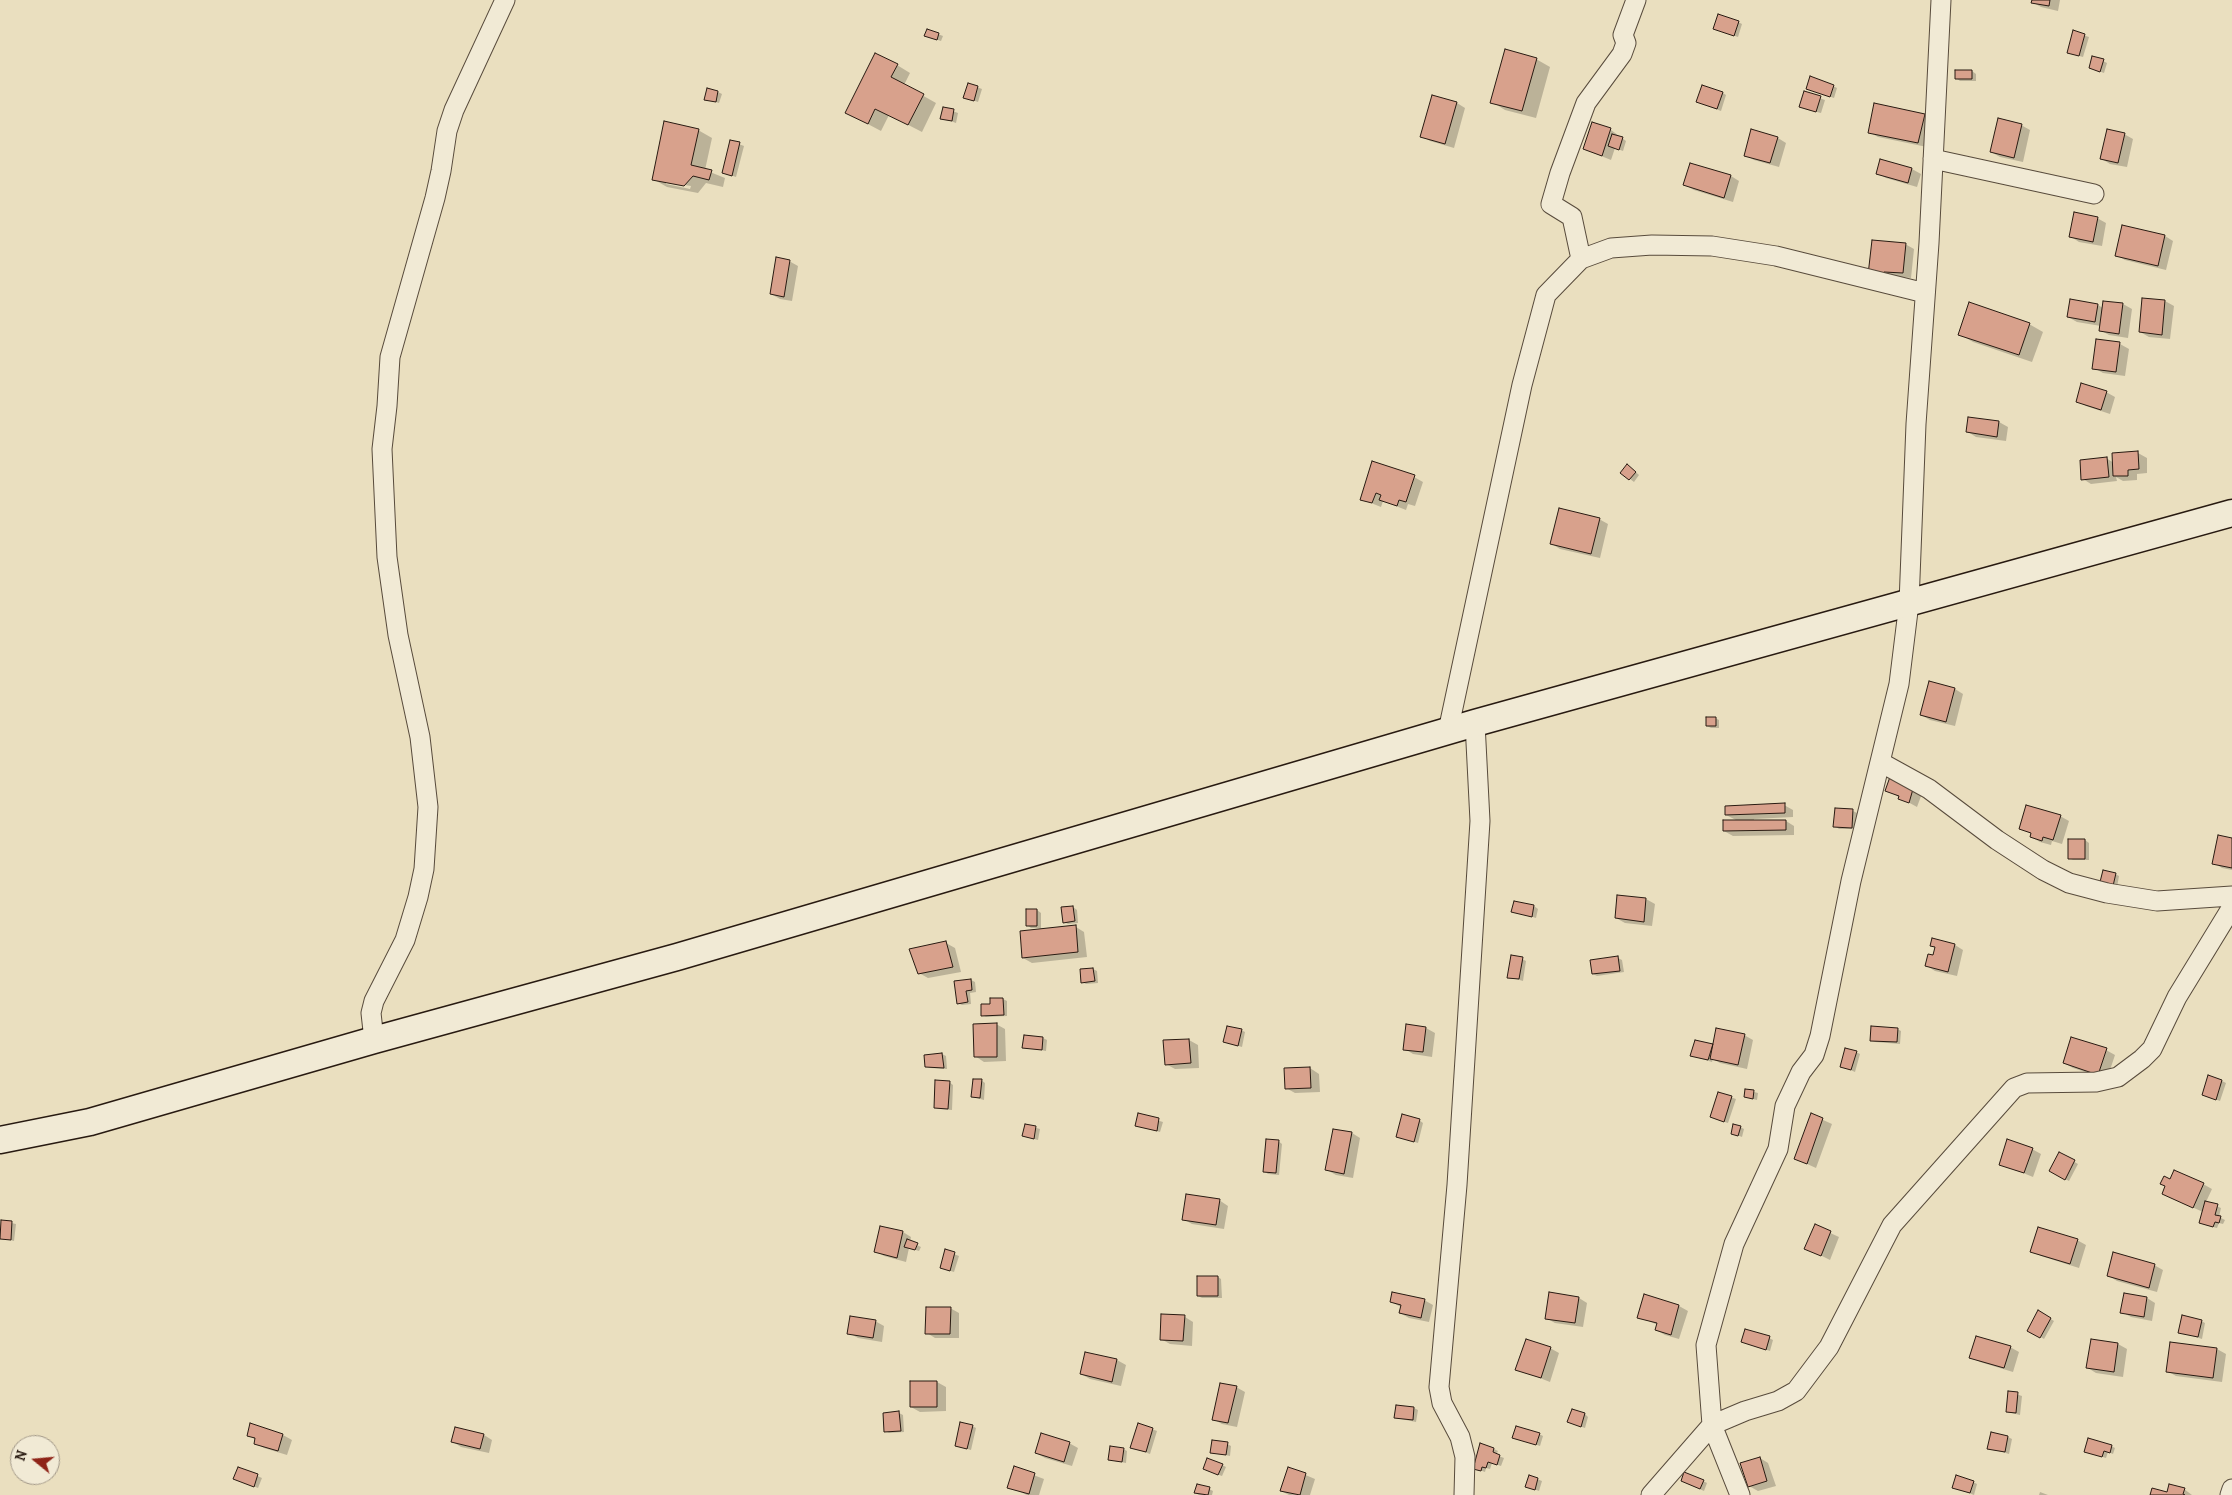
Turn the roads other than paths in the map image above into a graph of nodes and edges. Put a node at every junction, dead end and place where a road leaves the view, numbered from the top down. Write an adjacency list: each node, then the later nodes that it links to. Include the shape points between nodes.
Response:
1 (505, 0): 15 (street, via 447,130 442,171 390,357 382,449 386,557 398,635 420,737 428,807 424,869 418,897 405,940 374,1001)
2 (1636, 0): 6 (street, via 1623,35 1626,43 1622,54 1586,103 1551,204 1572,217)
3 (1941, 0): 4 (street)
4 (1933, 159): 5 (street); 7 (street)
5 (2094, 194)
6 (1581, 259): 7 (street, via 1611,248 1712,246 1776,256); 11 (street, via 1546,295 1522,385)
7 (1925, 293): 9 (street)
8 (2232, 513): 9 (street)
9 (1909, 603): 10 (street); 12 (street, via 1899,684)
10 (1476, 723): 11 (street); 19 (street, via 1480,821 1457,1184 1439,1388 1465,1457)
11 (1448, 731): 15 (street, via 677,957)
12 (1880, 762): 13 (street, via 1929,789 1997,840 2069,883 2157,901); 17 (street, via 1851,881 1820,1036 1814,1055 1801,1072 1785,1106 1778,1149 1734,1244 1710,1324 1705,1358)
13 (2232, 896)
14 (2232, 907): 17 (street, via 2177,996 2152,1049 2142,1059 2118,1077 2096,1082 2027,1083 2014,1088 1892,1224 1829,1347 1796,1390 1778,1401)
15 (374, 1040): 16 (street, via 90,1122)
16 (0, 1140)
17 (1712, 1425): 20 (street); 21 (street)
18 (2232, 1489): 22 (street)
19 (1464, 1495)
20 (1651, 1495)
21 (1740, 1495)
22 (2230, 1495)

